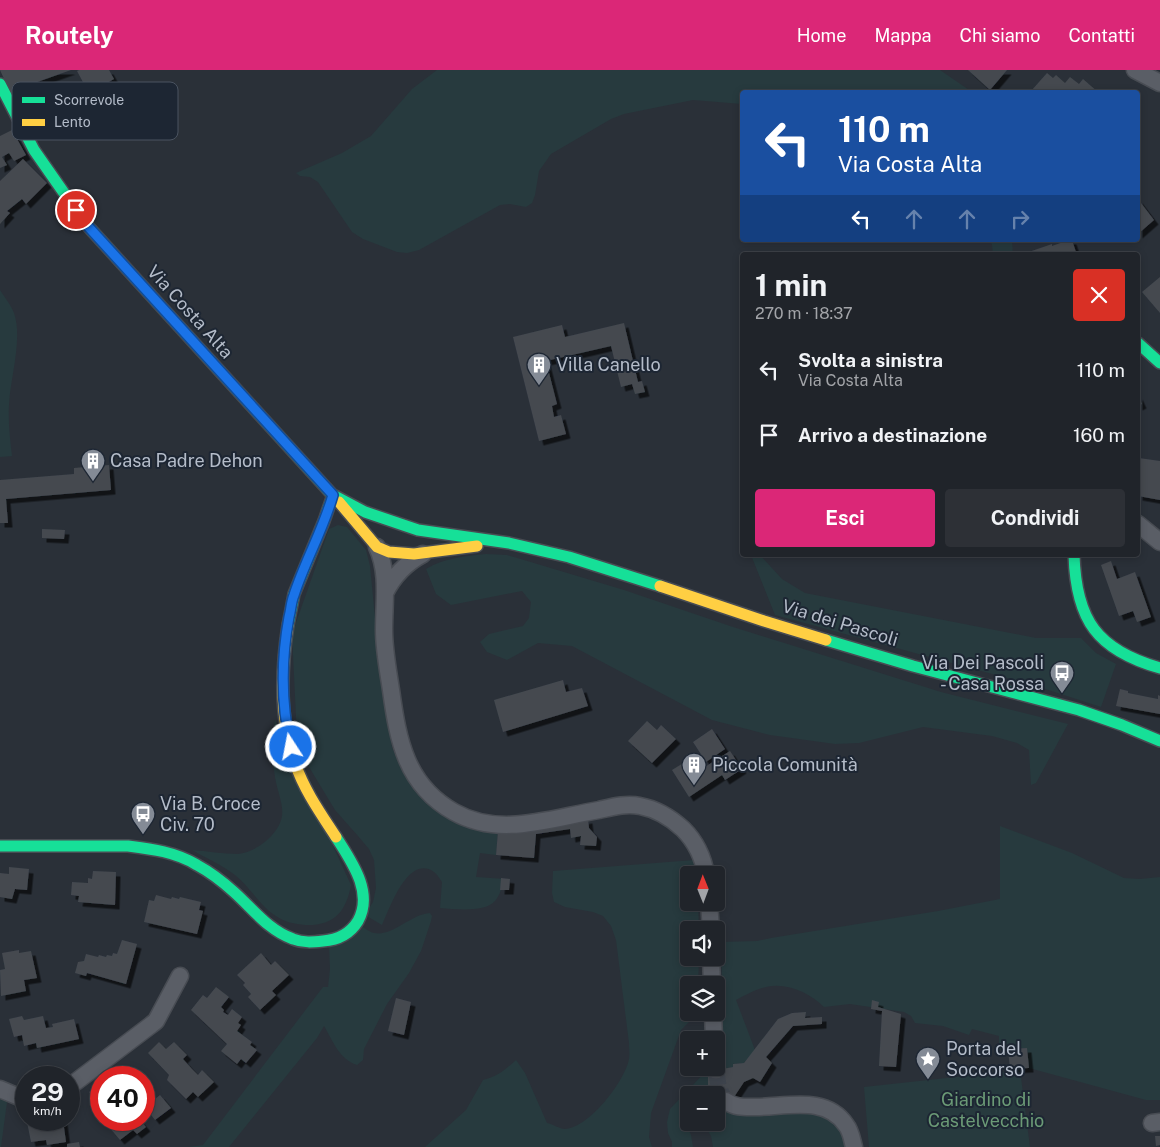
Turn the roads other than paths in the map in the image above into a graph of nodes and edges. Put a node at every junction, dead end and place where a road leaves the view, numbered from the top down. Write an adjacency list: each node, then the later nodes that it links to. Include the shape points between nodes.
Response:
1 (1135, 70): 2 (street)
2 (1158, 79)
3 (0, 84): 4 (street, Via Costa Alta)
4 (12, 107)
5 (29, 140): 8 (street, Via Costa Alta, via 85,223)
6 (1140, 345): 7 (street)
7 (1160, 363)
8 (333, 495): 10 (street, Via dei Pascoli, via 365,512); 14 (street, Via Costa Alta); 20 (street, via 293,596 283,672 287,730 295,763 362,885 361,913 355,925 336,940 307,942 283,936 265,924 223,883 172,853 125,846)
9 (1140, 526): 12 (street)
10 (418, 530): 11 (street); 13 (street, Via dei Pascoli)
11 (398, 534)
12 (1160, 542)
13 (509, 543): 15 (street, Via dei Pascoli); 19 (street, Via dei Pascoli, via 569,557 913,666 1079,710)
14 (382, 544): 15 (street, Via dei Pascoli, via 387,552); 17 (street)
15 (423, 554): 17 (street, Via dei Pascoli, via 400,570)
16 (1074, 557): 18 (street, via 1074,585 1091,626 1116,651)
17 (385, 592): 21 (street, via 385,650 399,738 408,765 432,796 466,818 500,825 518,825 620,806 639,806 664,814 676,823 693,839)
18 (1160, 668)
19 (1160, 741)
20 (0, 846)
21 (704, 866)
22 (180, 976): 23 (street, via 156,1021)
23 (80, 1079)
24 (0, 1089): 25 (street)
25 (15, 1095)
26 (726, 1101): 27 (street, via 732,1106 744,1107 805,1104 825,1107 848,1126)
27 (854, 1147)

